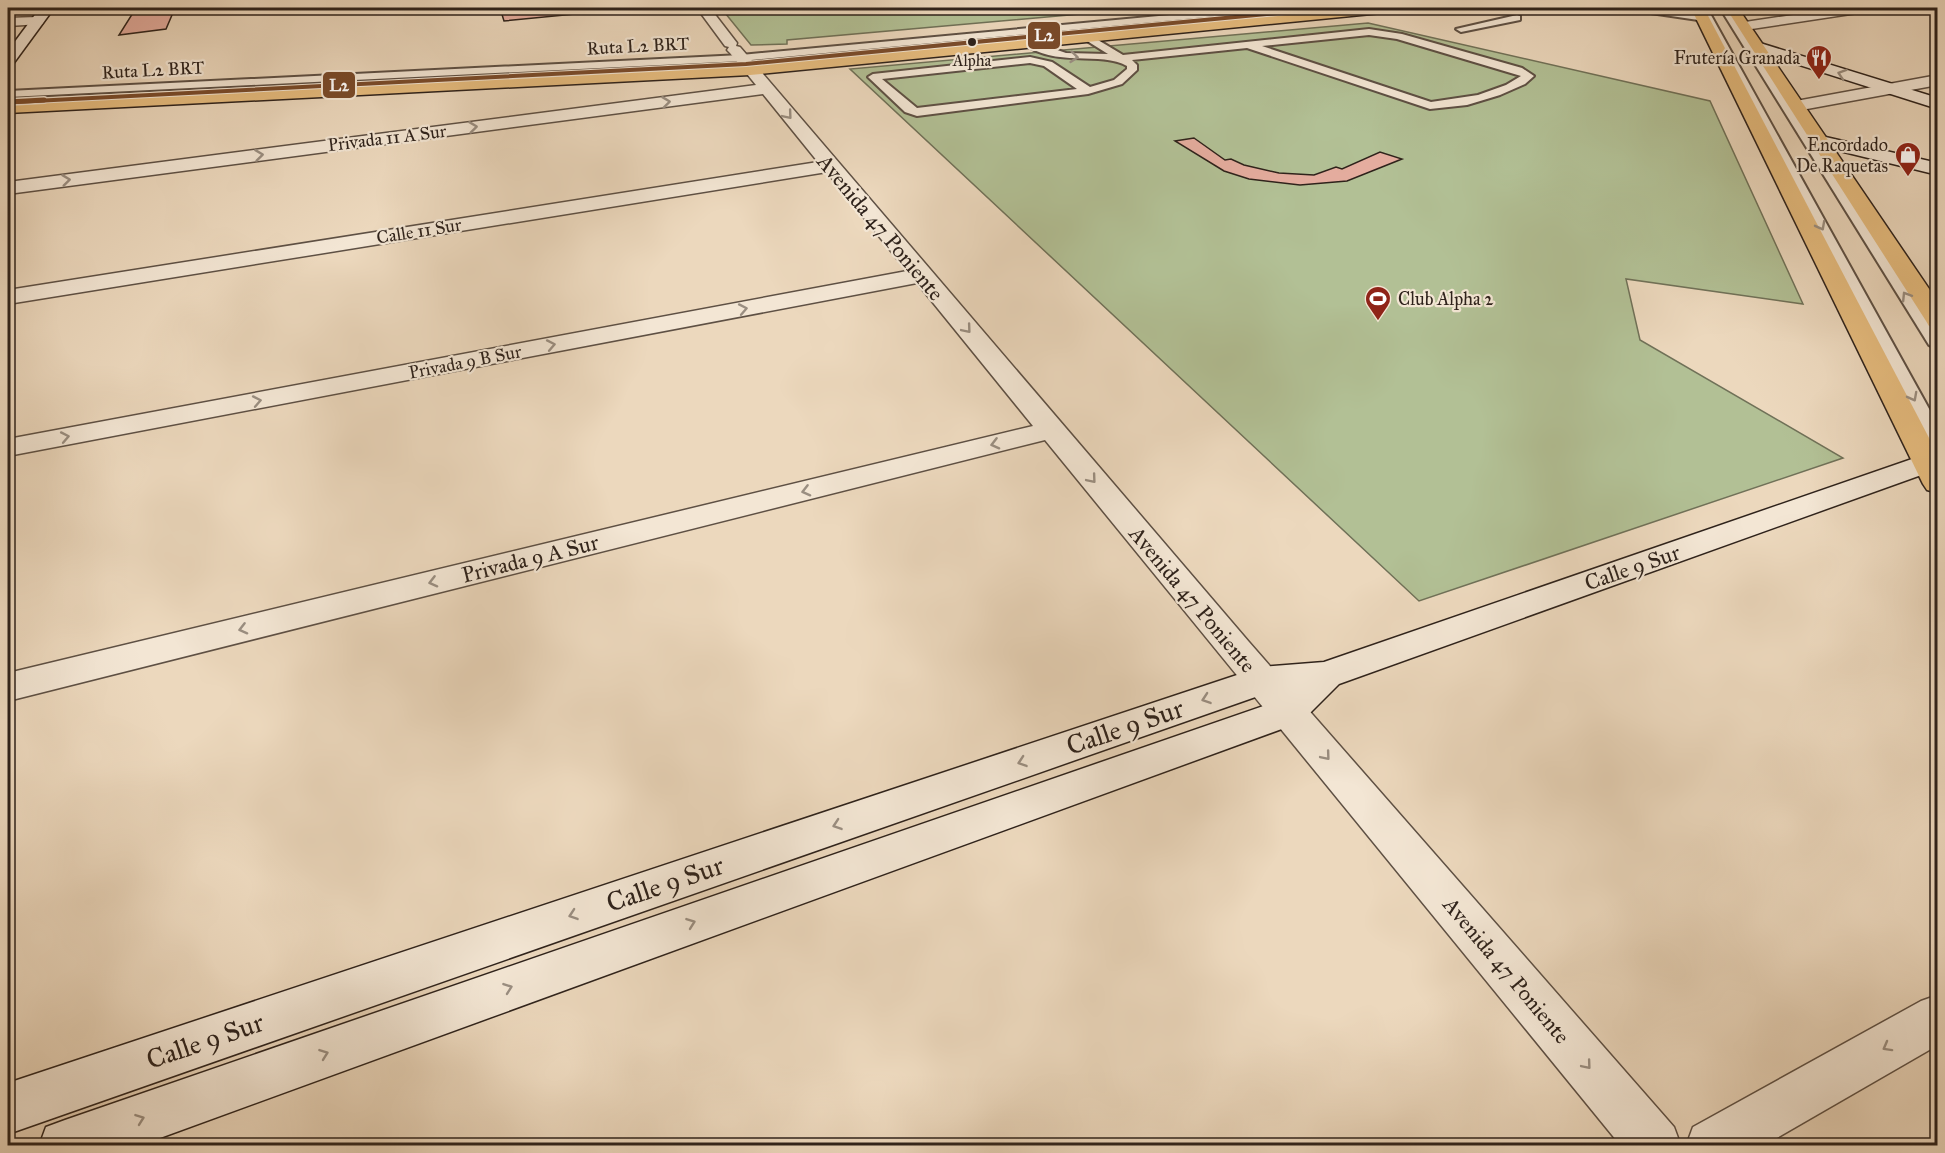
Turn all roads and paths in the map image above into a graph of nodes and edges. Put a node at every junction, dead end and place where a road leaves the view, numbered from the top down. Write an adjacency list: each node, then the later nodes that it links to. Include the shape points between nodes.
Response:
1 (47, 8): 12 (street)
2 (703, 8): 23 (street, Avenida 47 Poniente)
3 (1211, 8): 23 (main road)
4 (1269, 8): 23 (lane, Ruta L2 BRT)
5 (1329, 8): 16 (lane)
6 (1392, 8): 16 (main road)
7 (1637, 8): 11 (lane)
8 (1732, 8): 14 (main road)
9 (1864, 8): 14 (street)
10 (1503, 9): 15 (lane, via 1517,18)
11 (1696, 11): 40 (lane, one-way to 11); 43 (main road, one-way to 43)
12 (37, 21): 13 (street); 22 (street)
13 (8, 22)
14 (1745, 26): 19 (main road)
15 (1461, 29)
16 (1084, 34): 17 (main road); 21 (lane)
17 (1028, 43): 21 (lane, one-way to 21, via 1065,56); 23 (main road)
18 (1245, 44): 18 (lane, via 1355,32 1383,33 1529,76 1458,105 1430,106); 21 (lane)
19 (1760, 48): 26 (street, one-way to 19); 31 (main road)
20 (893, 50): 23 (lane, Ruta L2 BRT)
21 (1123, 58): 27 (lane, via 1132,65 1128,75)
22 (8, 61)
23 (743, 61): 25 (main road); 28 (lane, Ruta L2 BRT); 29 (lane, Ruta L2 BRT); 32 (main road); 34 (street, Avenida 47 Poniente, one-way to 34); 36 (street, Privada 11 A Sur, one-way to 23)
24 (1938, 80): 26 (street)
25 (8, 87)
26 (1889, 89): 30 (street); 31 (street)
27 (1088, 91): 27 (lane, via 917,112 909,110 873,77 1030,60 1048,64)
28 (8, 94)
29 (8, 102)
30 (1938, 104)
31 (1796, 106): 33 (main road)
32 (8, 108)
33 (1817, 140): 35 (street); 39 (main road)
34 (831, 166): 37 (street, Avenida 47 Poniente); 38 (street, Calle 11 Sur)
35 (1938, 169)
36 (8, 188)
37 (921, 275): 41 (street, Avenida 47 Poniente, one-way to 41); 42 (street, Privada 9 B Sur, one-way to 37)
38 (8, 297)
39 (1938, 321)
40 (1938, 345)
41 (1052, 430): 44 (street, Privada 9 A Sur, one-way to 44); 45 (street, Avenida 47 Poniente, one-way to 45)
42 (8, 448)
43 (1935, 462): 45 (street, Calle 9 Sur)
44 (8, 687)
45 (1275, 696): 47 (street, Calle 9 Sur, one-way to 47); 48 (street, Calle 9 Sur, one-way to 45); 49 (street, Avenida 47 Poniente, one-way to 49)
46 (1938, 1018): 50 (street, one-way to 50)
47 (8, 1108)
48 (65, 1146)
49 (1655, 1146)
50 (1712, 1146)

